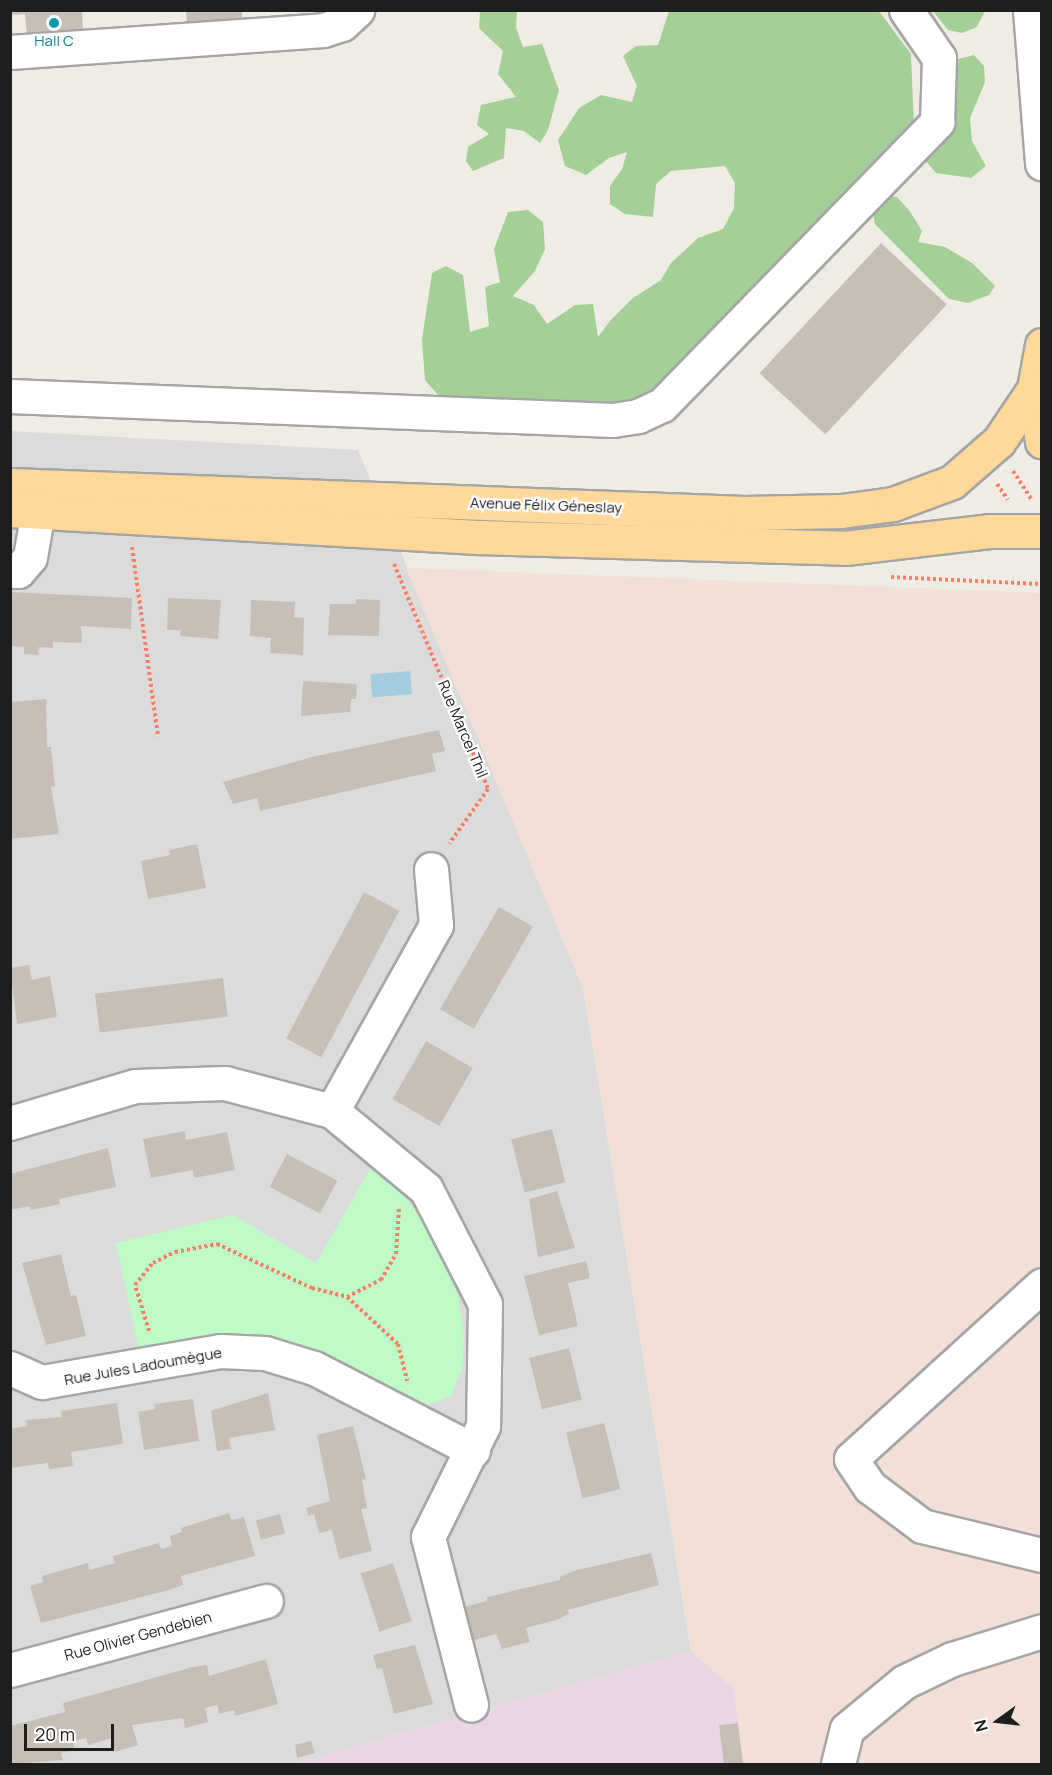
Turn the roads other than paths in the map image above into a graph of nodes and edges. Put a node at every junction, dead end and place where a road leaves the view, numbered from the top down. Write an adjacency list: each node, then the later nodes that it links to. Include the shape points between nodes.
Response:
1 (357, 10): 5 (street, via 342,24 322,30)
2 (906, 10): 6 (street)
3 (937, 10): 6 (street)
4 (1030, 10): 7 (street)
5 (10, 52)
6 (939, 58): 11 (street, via 937,122 662,405 638,416 613,420)
7 (1040, 130): 8 (street)
8 (1041, 164)
9 (1041, 345): 10 (main road)
10 (1034, 388): 12 (main road); 13 (main road, Avenue Félix Géneslay, via 999,441 951,482 893,504 789,513)
11 (10, 396)
12 (1041, 441)
13 (10, 485)
14 (24, 511): 15 (main road, via 845,548 989,531); 16 (street, via 30,557 18,571)
15 (1039, 519)
16 (10, 571)
17 (431, 869): 18 (street, via 436,925)
18 (332, 1111): 19 (street, via 214,1083 135,1086); 22 (street, via 426,1189 485,1304 483,1426)
19 (10, 1123)
20 (1041, 1285): 23 (street, via 851,1459 870,1487 922,1526)
21 (10, 1368): 22 (street, Rue Jules Ladoumègue, via 42,1382 220,1350 265,1353 314,1368)
22 (473, 1450): 27 (street, via 428,1537)
23 (1041, 1555)
24 (266, 1601): 26 (street, Rue Olivier Gendebien)
25 (1041, 1631): 28 (street, via 952,1659 904,1682 847,1729)
26 (10, 1670)
27 (471, 1705)
28 (838, 1764)

